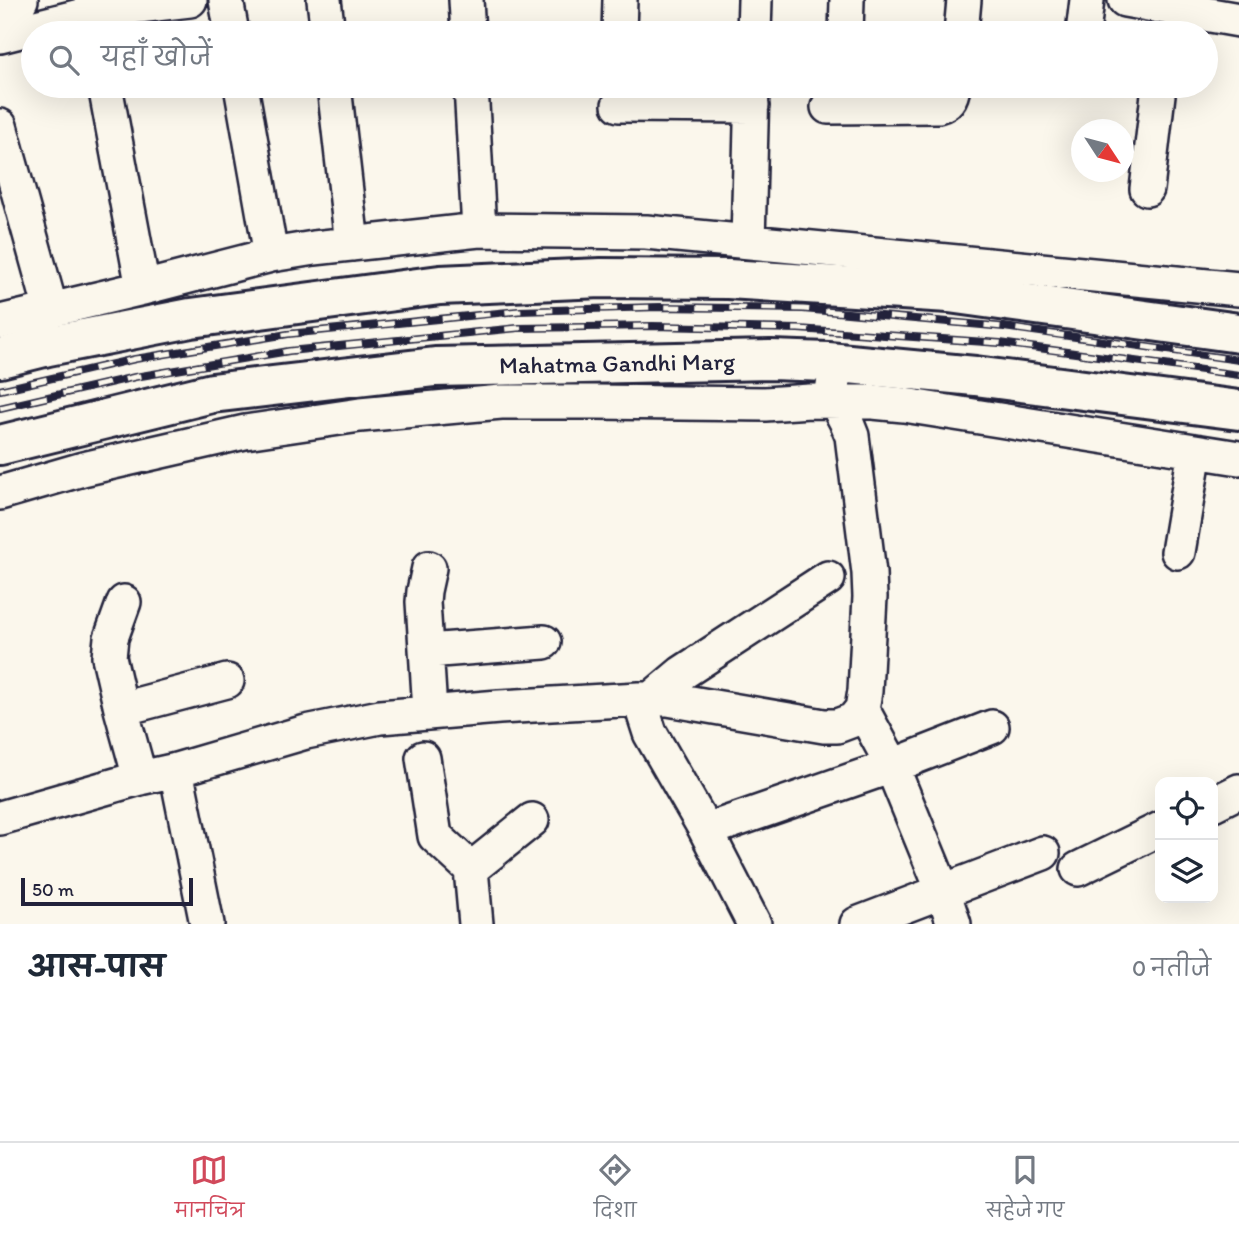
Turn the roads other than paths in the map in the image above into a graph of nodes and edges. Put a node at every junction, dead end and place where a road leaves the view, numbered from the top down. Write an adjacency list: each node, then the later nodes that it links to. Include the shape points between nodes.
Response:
1 (22, 0): 12 (street)
2 (190, 0): 14 (street, via 104,10)
3 (226, 0): 15 (street)
4 (324, 0): 16 (street)
5 (466, 0): 17 (street)
6 (620, 0): 18 (street)
7 (755, 0): 19 (street)
8 (847, 0): 20 (street)
9 (964, 0): 21 (street)
10 (1087, 0): 22 (street)
11 (1125, 0): 23 (street)
12 (0, 4)
13 (1239, 20): 23 (street)
14 (60, 21)
15 (230, 21)
16 (327, 21)
17 (467, 21)
18 (619, 21)
19 (754, 21)
20 (846, 21)
21 (962, 21)
22 (1084, 21)
23 (1168, 21)
24 (21, 31): 25 (street)
25 (0, 36)
26 (107, 98): 42 (street)
27 (243, 98): 41 (street)
28 (335, 98): 40 (street)
29 (472, 98): 38 (street)
30 (722, 98): 34 (street)
31 (752, 98): 39 (street)
32 (950, 98): 35 (street, via 938,106)
33 (1158, 98): 37 (street)
34 (619, 105)
35 (828, 107)
36 (0, 126): 44 (street)
37 (1147, 189)
38 (479, 230): 39 (street, via 646,232); 40 (street)
39 (748, 242): 43 (street)
40 (352, 244): 41 (street)
41 (271, 255): 42 (street)
42 (144, 288): 44 (street)
43 (1239, 289)
44 (51, 310): 45 (street)
45 (0, 322)
46 (1239, 333): 47 (main road, via 949,293 728,279 601,278 440,285 191,318)
47 (0, 358)
48 (828, 362): 49 (street); 50 (main road, Mahatma Gandhi Marg); 51 (main road, Mahatma Gandhi Marg, via 435,367 212,393)
49 (836, 402): 52 (street, via 904,405); 54 (street, via 501,402 360,415 245,432 83,468); 64 (street, via 852,436 868,554 870,597)
50 (1239, 410)
51 (0, 445)
52 (1195, 451): 53 (street); 55 (street)
53 (1239, 458)
54 (0, 492)
55 (1178, 552)
56 (429, 568): 60 (street, via 423,602)
57 (828, 578): 62 (street)
58 (124, 602): 63 (street, via 109,657)
59 (544, 642): 60 (street)
60 (427, 651): 65 (street)
61 (227, 681): 63 (street)
62 (645, 699): 64 (street, via 824,726 853,720); 65 (street); 75 (street, via 650,733)
63 (121, 709): 70 (street)
64 (862, 709): 68 (street)
65 (430, 711): 69 (street, via 306,732)
66 (992, 727): 68 (street)
67 (423, 758): 78 (street, via 435,836)
68 (892, 766): 75 (street, via 719,826); 80 (street)
69 (176, 771): 70 (street); 81 (street)
70 (140, 778): 73 (street)
71 (1239, 791): 72 (street)
72 (1218, 802)
73 (0, 818)
74 (532, 820): 78 (street)
75 (704, 827): 83 (street)
76 (1155, 831): 79 (street)
77 (1043, 853): 80 (street)
78 (471, 869): 82 (street)
79 (1078, 869)
80 (943, 891): 84 (street); 85 (street)
81 (207, 924)
82 (476, 924)
83 (754, 924)
84 (857, 924)
85 (954, 924)

